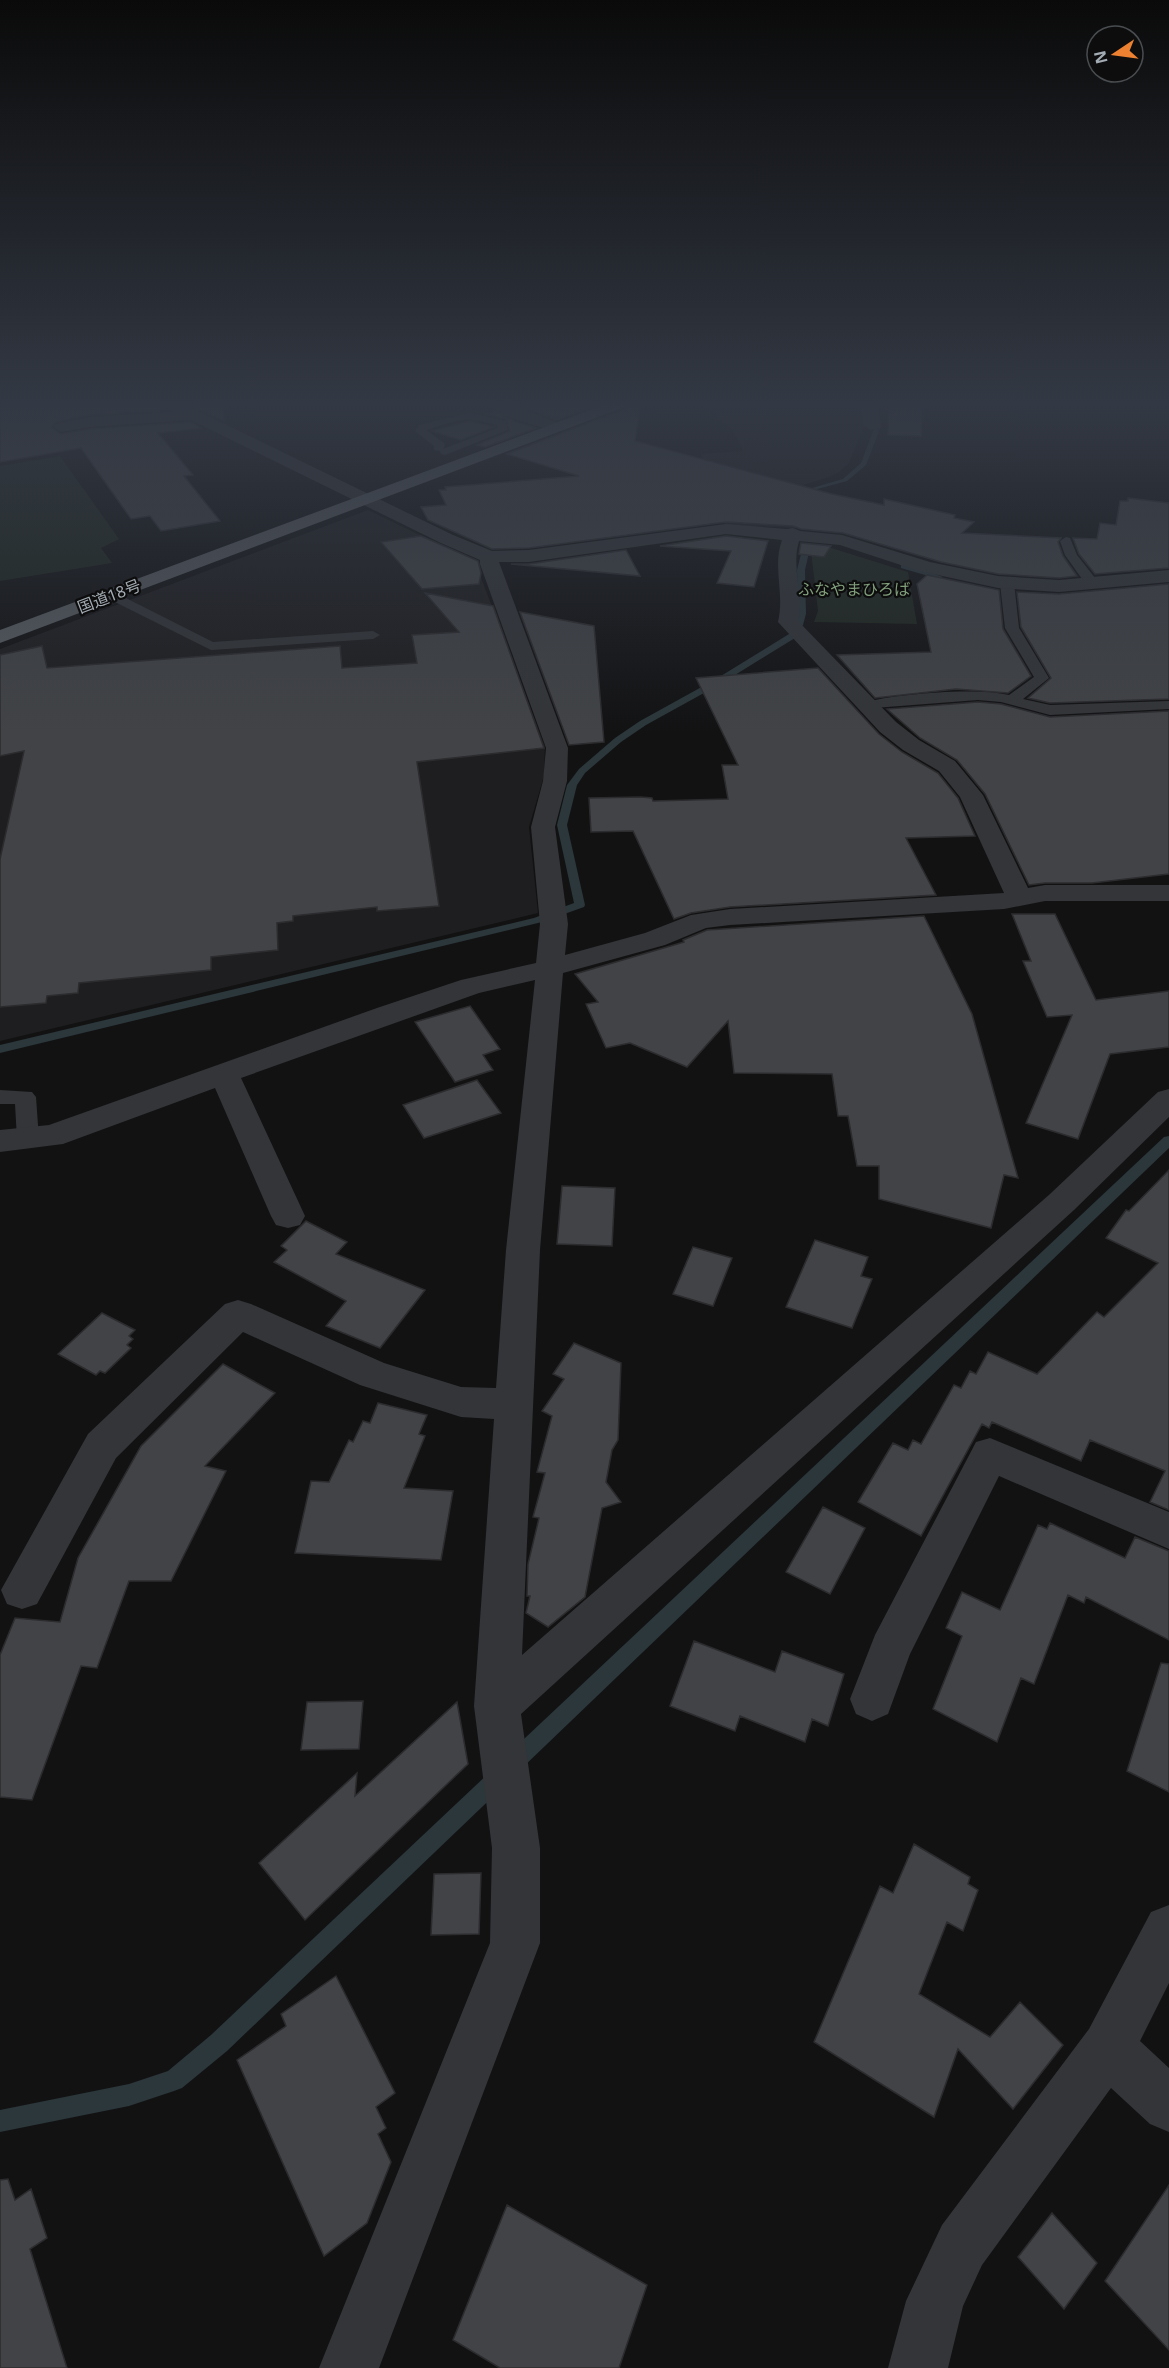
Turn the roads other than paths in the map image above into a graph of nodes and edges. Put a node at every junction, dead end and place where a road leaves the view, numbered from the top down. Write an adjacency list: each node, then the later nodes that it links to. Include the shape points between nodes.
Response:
1 (328, 514): 10 (highway, 国道18号)
2 (396, 514): 5 (street)
3 (793, 534): 5 (street, via 726,529 529,556); 7 (street, via 842,540 968,578); 14 (street, via 786,554 792,605 788,622)
4 (1066, 541): 8 (lane, via 1071,555)
5 (490, 557): 18 (street, via 489,564 557,748 555,781 543,827 553,915)
6 (1160, 577): 8 (street); 9 (street)
7 (1007, 583): 8 (street); 13 (lane, via 1012,628 1042,678)
8 (1092, 583)
9 (1169, 592)
10 (112, 595): 11 (lane, via 211,646); 12 (highway, 国道18号)
11 (373, 635)
12 (0, 637)
13 (1012, 700): 14 (lane, via 978,696); 15 (lane, via 1050,710)
14 (866, 705): 17 (street, via 888,727 946,766 971,795)
15 (1169, 705)
16 (1169, 893): 17 (street, via 1045,893)
17 (1020, 898): 18 (street, via 701,921 655,939)
18 (551, 968): 19 (street, via 471,986); 24 (street, via 523,1250)
19 (224, 1074): 22 (street, via 52,1136); 23 (street)
20 (0, 1096): 22 (lane, via 25,1097)
21 (1169, 1099): 28 (street)
22 (14, 1140)
23 (288, 1216)
24 (514, 1405): 26 (street, via 461,1402 373,1374 238,1314 102,1446); 28 (street)
25 (1169, 1532): 27 (street, via 990,1454 890,1648)
26 (22, 1590)
27 (872, 1699)
28 (498, 1722): 32 (street, via 516,1848 515,1943)
29 (1169, 1930): 30 (street)
30 (1108, 2048): 31 (street); 33 (street, via 962,2245 935,2301)
31 (1169, 2105)
32 (349, 2368)
33 (918, 2368)

